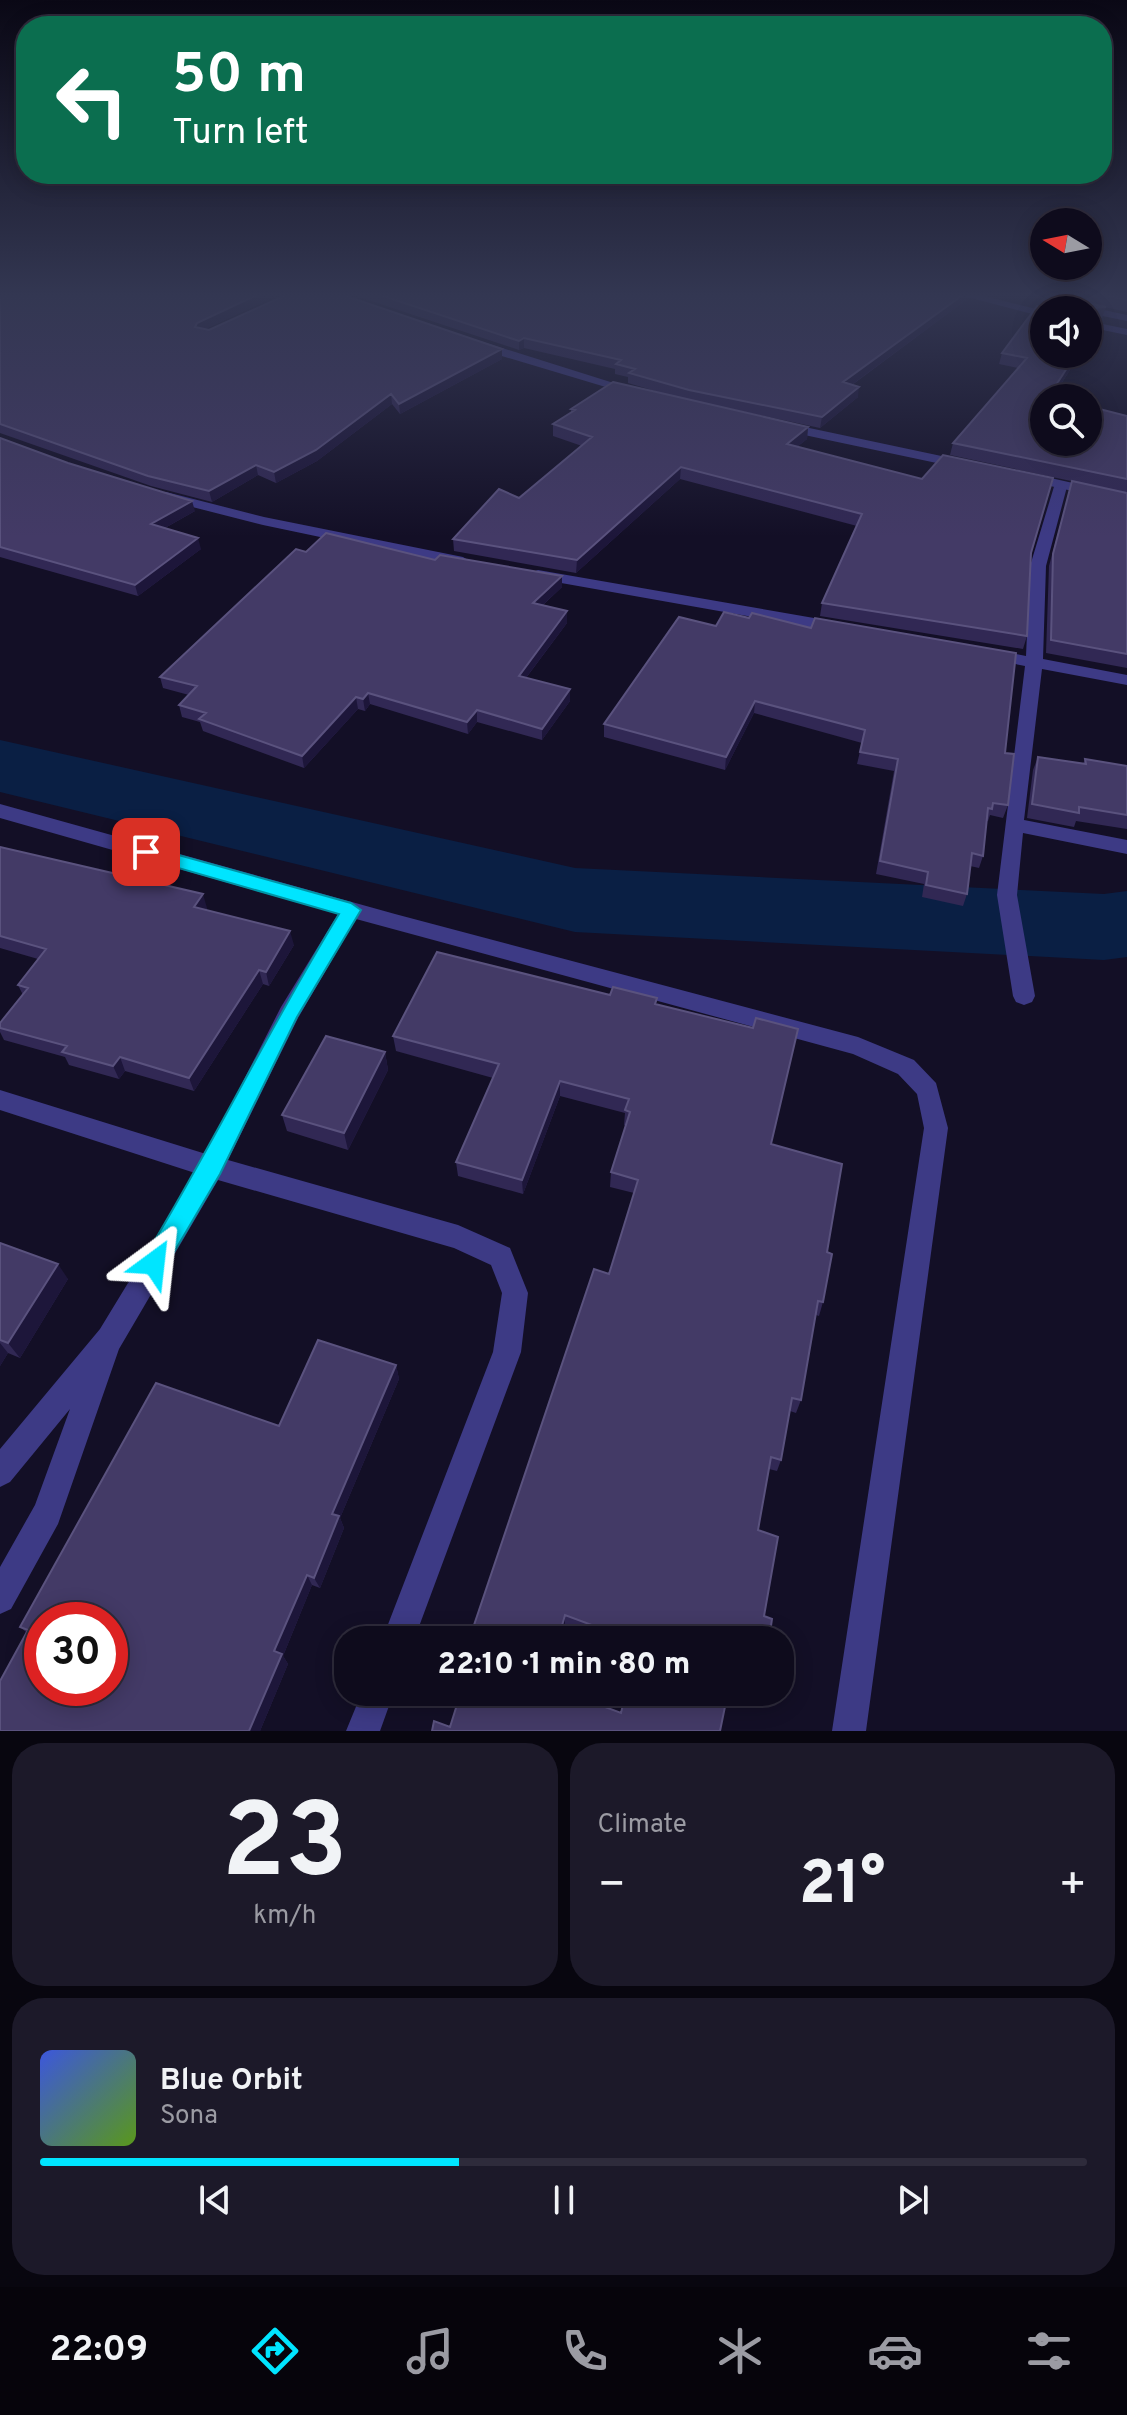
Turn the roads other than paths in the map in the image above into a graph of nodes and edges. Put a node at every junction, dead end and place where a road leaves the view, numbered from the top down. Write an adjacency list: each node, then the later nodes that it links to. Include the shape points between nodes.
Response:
1 (580, 375): 2 (street)
2 (641, 393)
3 (764, 422): 4 (street)
4 (980, 468)
5 (1008, 474): 6 (street)
6 (1061, 483): 8 (street); 13 (street, via 1038,566)
7 (144, 490): 9 (street, via 263,521)
8 (1127, 499)
9 (483, 566)
10 (526, 573): 11 (street)
11 (854, 630)
12 (969, 650): 13 (street)
13 (1034, 662): 14 (street); 16 (street)
14 (1127, 680)
15 (0, 811): 18 (street)
16 (1016, 825): 17 (street); 19 (street, via 1007,895)
17 (1127, 847)
18 (351, 910): 21 (street, via 289,1013); 28 (street, via 858,1046 906,1067 928,1090 936,1128)
19 (1024, 996)
20 (0, 1100): 21 (street)
21 (212, 1167): 22 (street); 25 (street, via 458,1237 501,1257 515,1293 507,1352)
22 (110, 1339): 23 (street); 24 (street, via 47,1513)
23 (0, 1472)
24 (0, 1598)
25 (403, 1626)
26 (373, 1706): 27 (street)
27 (363, 1731)
28 (849, 1731)

